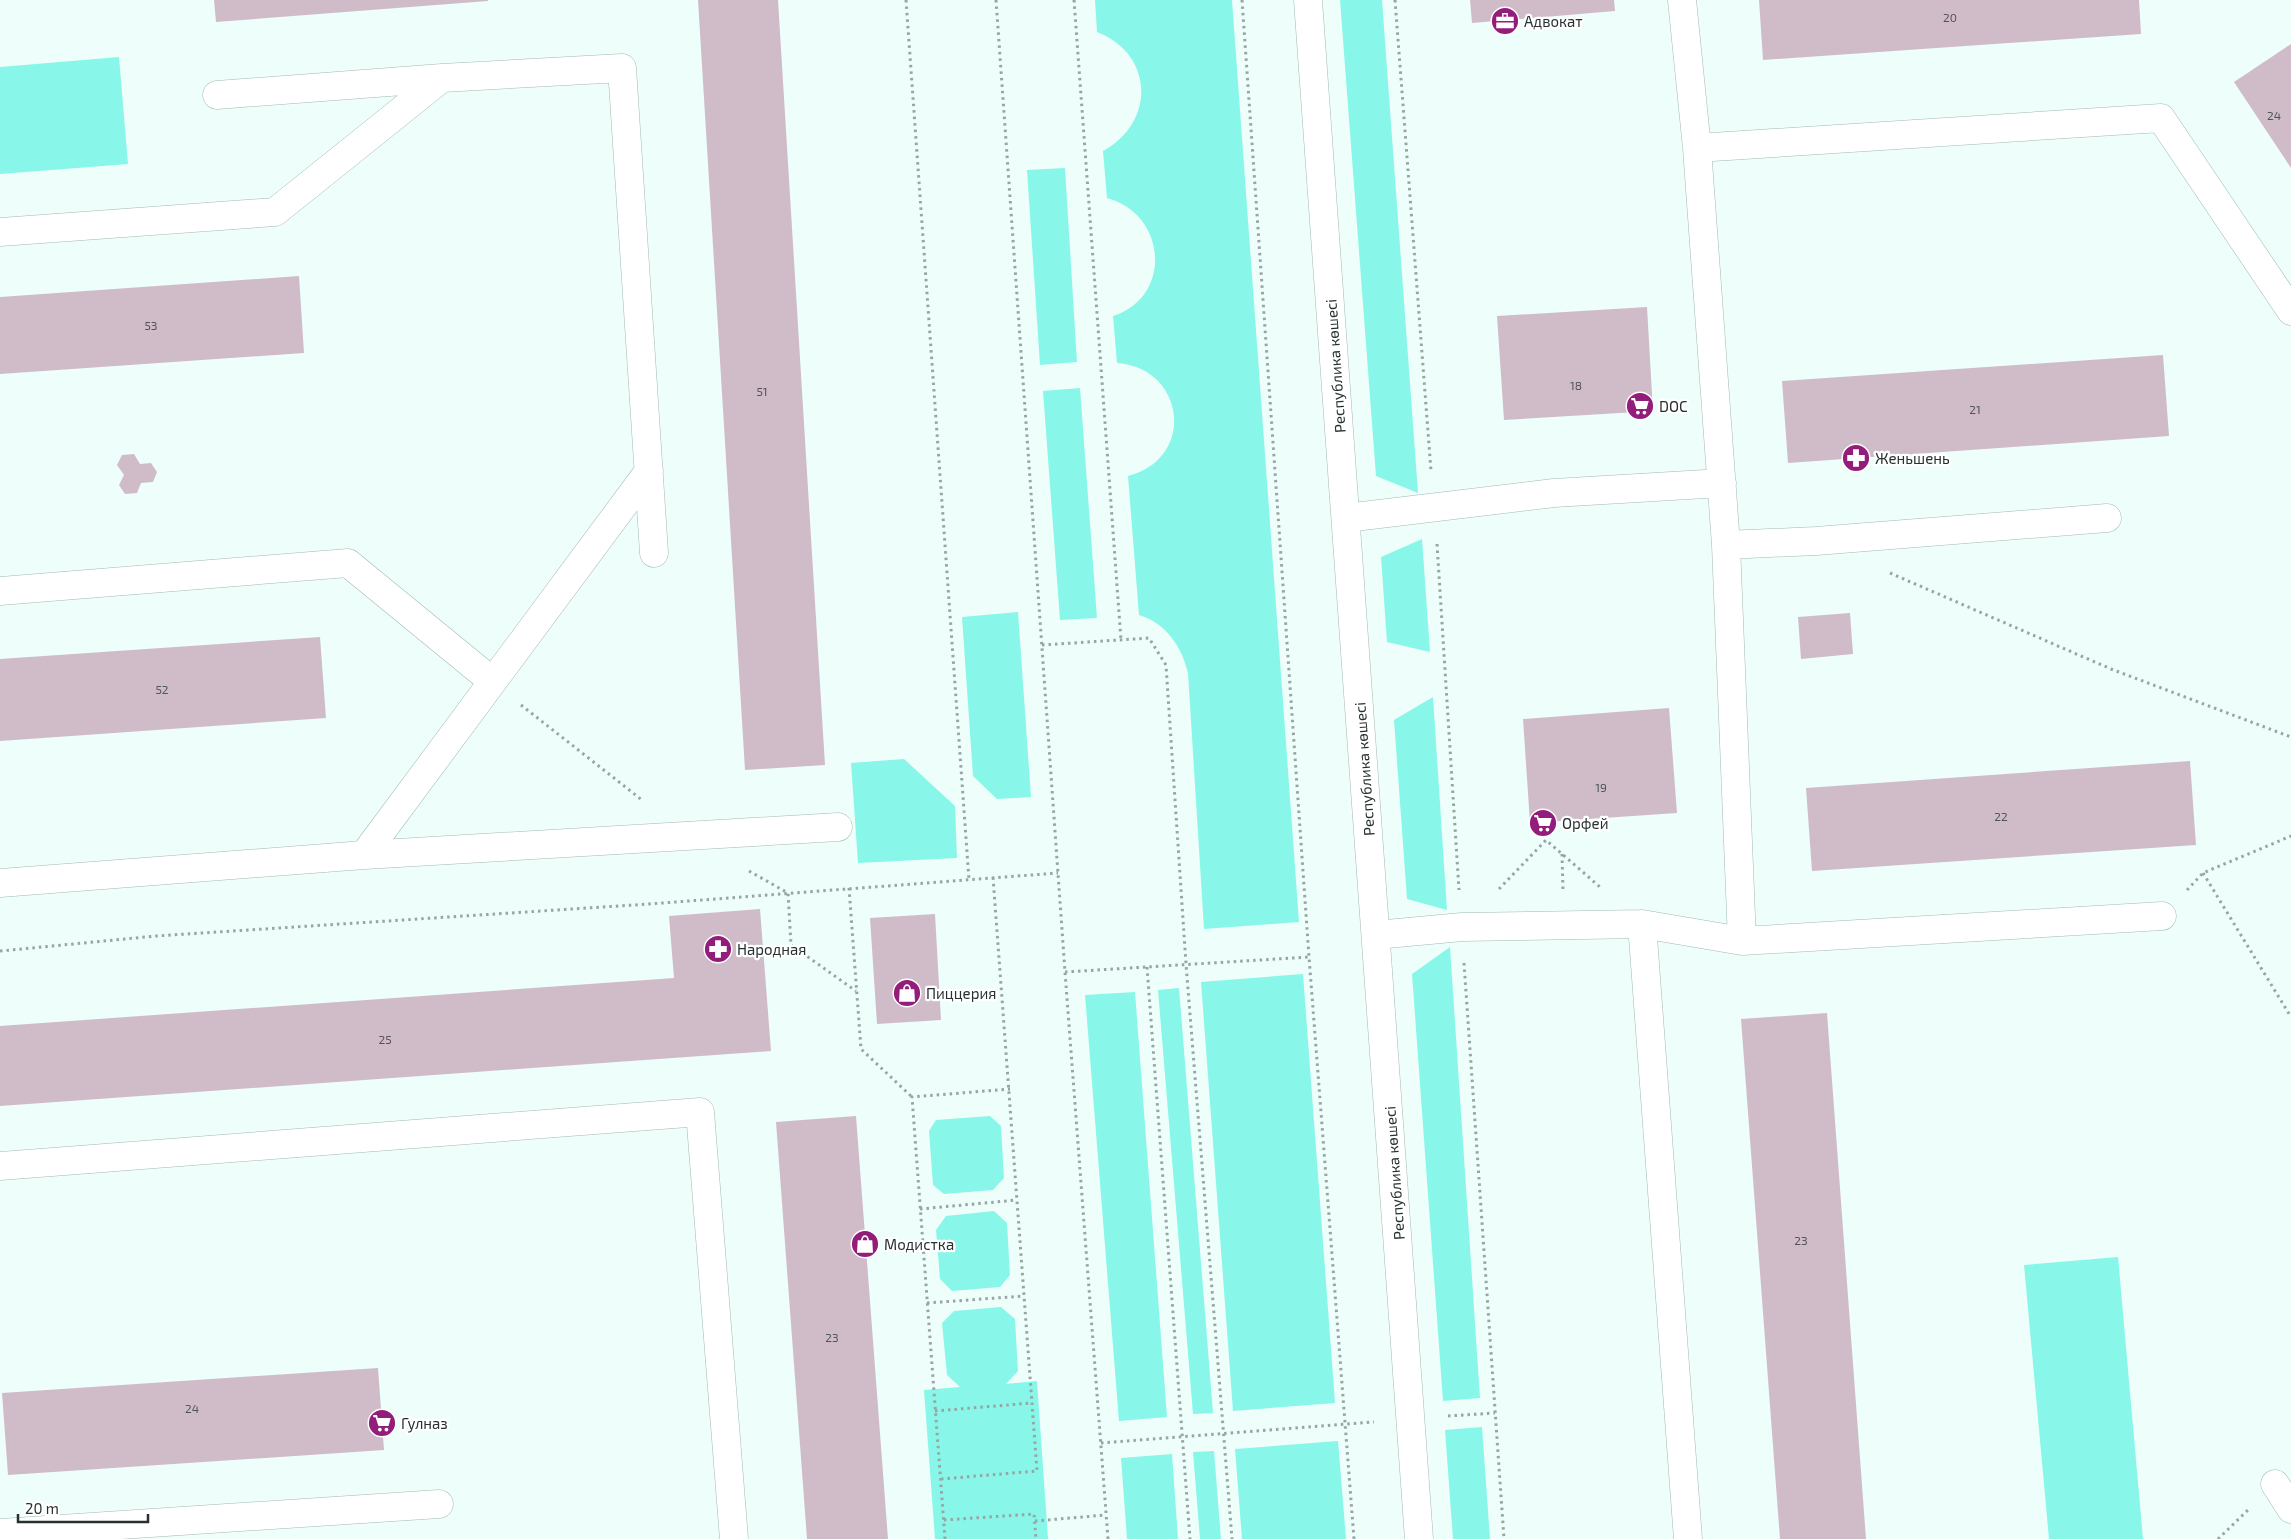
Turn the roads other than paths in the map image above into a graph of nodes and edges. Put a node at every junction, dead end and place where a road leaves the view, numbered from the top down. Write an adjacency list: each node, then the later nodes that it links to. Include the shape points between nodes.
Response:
1 (1308, 0): 10 (street, Республика көшесі)
2 (1682, 0): 5 (street)
3 (442, 78): 4 (street); 6 (street, via 275,212); 8 (street, via 622,68)
4 (217, 95)
5 (1696, 148): 7 (street, via 2161,118); 9 (street)
6 (0, 232)
7 (2291, 311)
8 (649, 471): 13 (street); 15 (street)
9 (1722, 483): 10 (street, via 1554,493); 12 (street)
10 (1346, 518): 21 (street, Республика көшесі)
11 (2107, 518): 12 (street)
12 (1726, 545): 22 (street)
13 (654, 554)
14 (0, 591): 15 (street, via 348,563)
15 (492, 681): 17 (street)
16 (838, 827): 17 (street)
17 (364, 854): 18 (street)
18 (0, 883)
19 (2162, 916): 22 (street)
20 (1642, 924): 21 (street, via 1462,927); 22 (street); 30 (street)
21 (1376, 935): 29 (street, Республика көшесі)
22 (1742, 941)
23 (0, 1166): 28 (street, via 700,1112)
24 (2275, 1484): 26 (street)
25 (439, 1504): 27 (street)
26 (2291, 1509)
27 (0, 1533)
28 (734, 1539)
29 (1419, 1539)
30 (1688, 1539)

